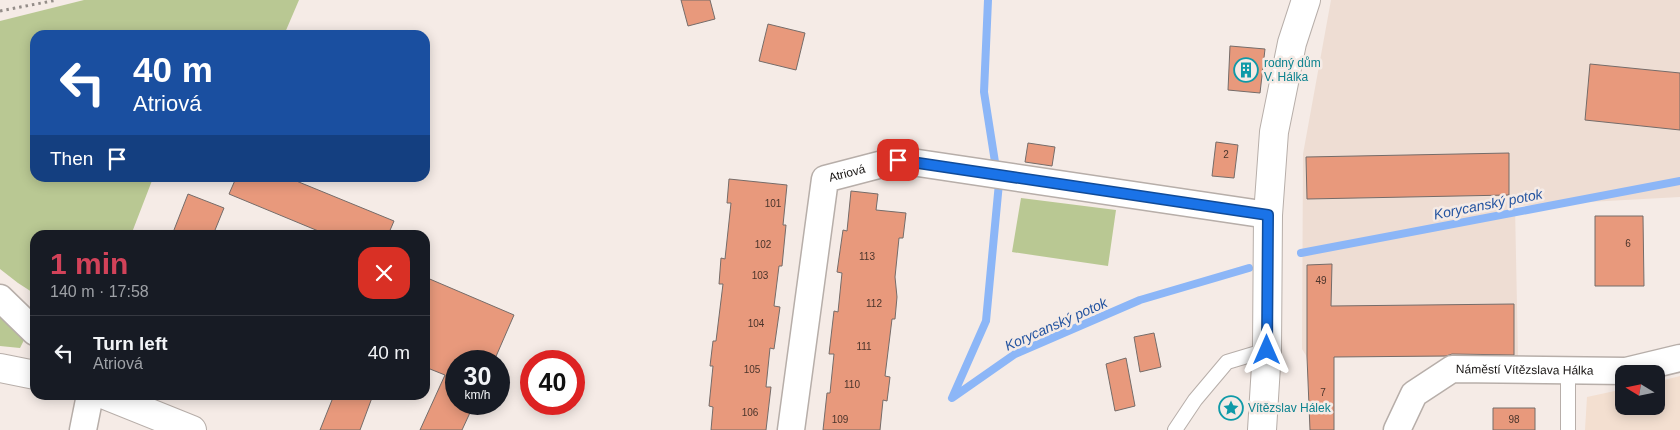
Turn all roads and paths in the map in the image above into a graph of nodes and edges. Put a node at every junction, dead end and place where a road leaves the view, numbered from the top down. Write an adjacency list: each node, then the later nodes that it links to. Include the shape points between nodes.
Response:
1 (57, 0): 3 (path)
2 (1306, 0): 4 (street, via 1292,43 1274,132)
3 (0, 11)
4 (1268, 215): 7 (street); 16 (street, Atriová, via 898,160 825,179)
5 (0, 298): 6 (street)
6 (30, 327)
7 (1267, 350): 17 (lane, via 1227,362 1195,400); 18 (street)
8 (1680, 358): 10 (street, Náměstí Vítězslava Hálka, via 1626,371)
9 (0, 368): 11 (street)
10 (1568, 370): 19 (street, Náměstí Vítězslava Hálka, via 1452,369 1414,394); 20 (lane)
11 (30, 374)
12 (89, 400): 14 (street)
13 (117, 400): 15 (street)
14 (83, 430)
15 (192, 430)
16 (791, 430)
17 (1176, 430)
18 (1262, 430)
19 (1397, 430)
20 (1568, 430)

